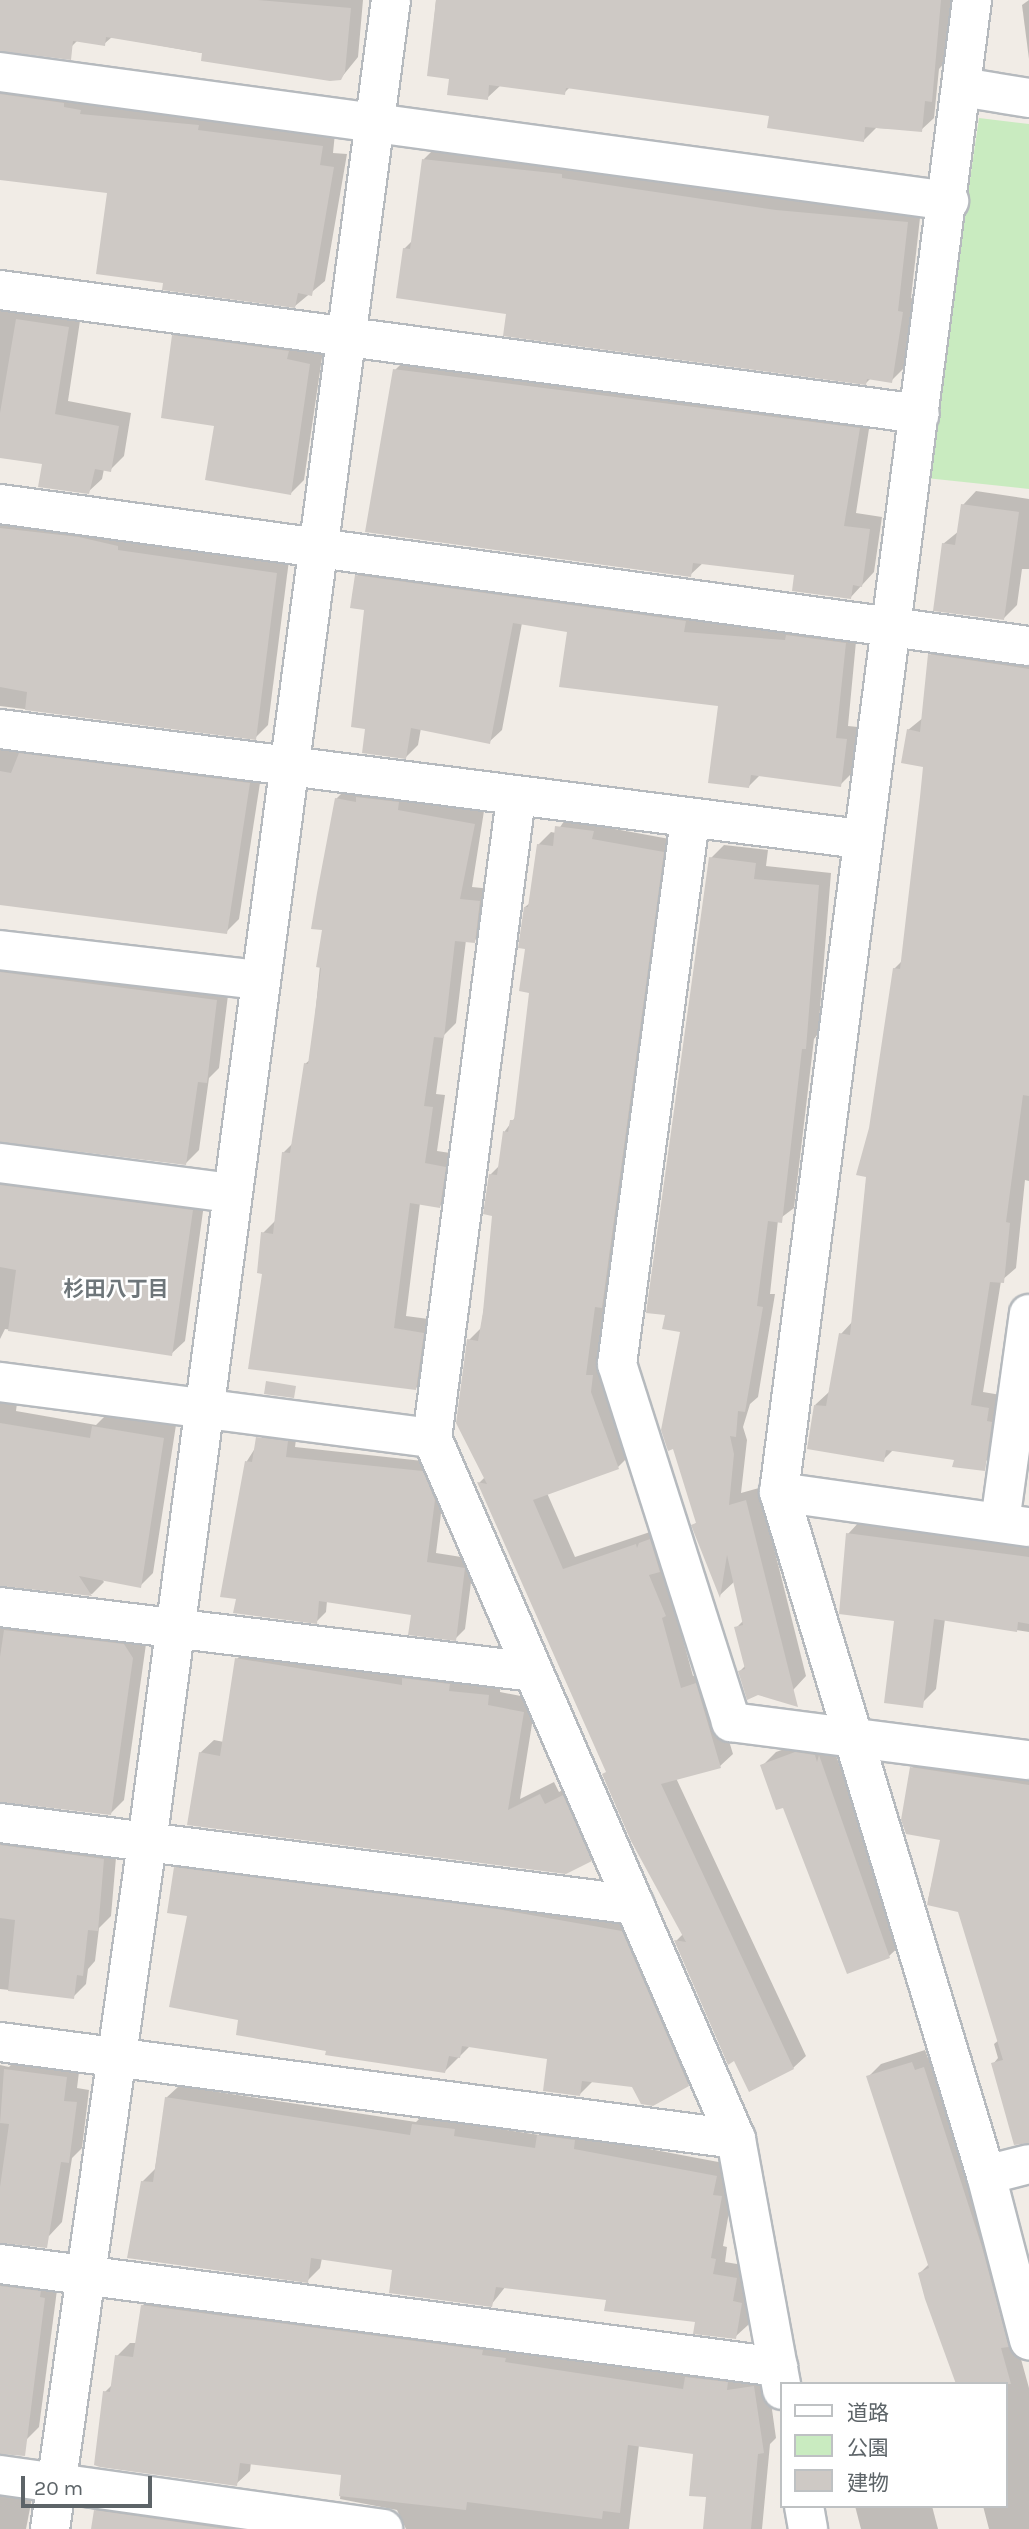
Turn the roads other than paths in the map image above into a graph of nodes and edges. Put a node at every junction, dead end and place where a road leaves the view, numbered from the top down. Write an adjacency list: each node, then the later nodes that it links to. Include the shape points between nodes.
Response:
1 (391, 0): 6 (street)
2 (972, 0): 4 (street)
3 (0, 72): 6 (street)
4 (962, 87): 5 (street); 7 (street)
5 (1029, 97)
6 (372, 123): 7 (street); 9 (street)
7 (949, 201): 10 (street)
8 (0, 290): 9 (street)
9 (347, 335): 10 (street); 12 (street)
10 (920, 414): 13 (street)
11 (0, 504): 12 (street)
12 (316, 548): 13 (street); 16 (street)
13 (891, 627): 14 (street); 19 (street)
14 (1029, 646)
15 (0, 729): 16 (street)
16 (288, 766): 17 (street); 21 (street)
17 (516, 798): 18 (street); 27 (street)
18 (690, 820): 19 (street); 33 (street, via 617,1364 731,1722)
19 (860, 839): 28 (street)
20 (0, 950): 21 (street)
21 (260, 980): 23 (street)
22 (0, 1163): 23 (street)
23 (232, 1193): 26 (street)
24 (1029, 1314): 29 (street)
25 (0, 1382): 26 (street)
26 (203, 1409): 27 (street); 31 (street)
27 (432, 1438): 32 (street)
28 (779, 1492): 29 (street); 33 (street)
29 (1014, 1524)
30 (0, 1607): 31 (street)
31 (173, 1631): 32 (street); 36 (street)
32 (533, 1672): 37 (street)
33 (849, 1736): 34 (street); 42 (street)
34 (1029, 1760)
35 (0, 1823): 36 (street)
36 (147, 1843): 37 (street); 39 (street)
37 (635, 1905): 40 (street)
38 (0, 2042): 39 (street)
39 (118, 2059): 40 (street); 44 (street)
40 (736, 2139): 46 (street)
41 (1029, 2164): 42 (street)
42 (986, 2175): 45 (street)
43 (0, 2264): 44 (street)
44 (87, 2275): 46 (street); 48 (street)
45 (1029, 2340)
46 (780, 2379)
47 (0, 2475): 48 (street)
48 (56, 2482): 50 (street); 51 (street)
49 (804, 2508): 52 (street)
50 (50, 2529)
51 (383, 2529)
52 (808, 2529)

